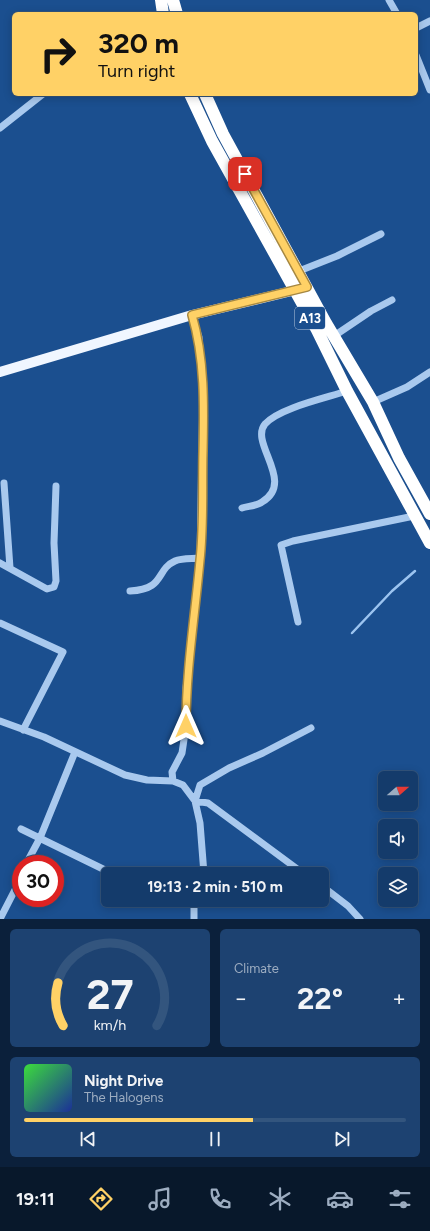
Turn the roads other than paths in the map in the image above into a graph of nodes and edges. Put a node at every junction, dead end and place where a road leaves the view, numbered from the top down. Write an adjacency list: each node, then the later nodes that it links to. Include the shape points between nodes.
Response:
1 (389, 0): 4 (street)
2 (166, 3): 3 (highway)
3 (175, 12)
4 (395, 12)
5 (430, 21): 6 (street)
6 (418, 27)
7 (418, 60): 8 (street)
8 (430, 90)
9 (40, 96): 12 (street)
10 (191, 96): 16 (highway, A13, via 212,141)
11 (206, 96): 14 (highway, A13, via 223,134)
12 (0, 128)
13 (381, 234): 14 (street)
14 (299, 271): 15 (highway, A13)
15 (307, 287): 16 (main road); 19 (highway, A13)
16 (295, 290): 18 (main road); 22 (highway, A13)
17 (392, 300): 19 (street)
18 (192, 315): 20 (main road); 30 (street, via 198,337 203,392)
19 (334, 336): 23 (highway, A13)
20 (0, 372)
21 (430, 372): 23 (street, via 407,387)
22 (347, 391): 26 (street, via 292,408 264,425 262,437 270,460 274,488 270,497 261,503); 28 (highway, A13)
23 (373, 402): 27 (highway, A13, via 399,458)
24 (4, 483): 32 (street)
25 (56, 486): 32 (street, via 54,588 47,589)
26 (242, 508)
27 (430, 514)
28 (414, 516): 29 (highway, A13); 34 (street, via 293,541 281,546)
29 (430, 543)
30 (200, 558): 33 (street, via 176,560 150,587); 40 (street, via 186,688 186,726 182,753 172,772)
31 (0, 563): 32 (street)
32 (10, 568)
33 (130, 591)
34 (298, 622)
35 (0, 623): 38 (street, via 63,652)
36 (0, 722): 38 (street)
37 (311, 728): 41 (street, via 200,785)
38 (23, 730): 39 (street)
39 (75, 752): 40 (street, via 126,775); 43 (street)
40 (173, 782): 41 (street, via 183,785)
41 (195, 801): 45 (street, via 200,823); 46 (street, via 208,803)
42 (21, 829): 43 (street)
43 (40, 838): 44 (street); 47 (street)
44 (31, 855)
45 (203, 867)
46 (295, 867)
47 (101, 868)
48 (329, 891): 51 (street, via 348,906)
49 (12, 896): 52 (street)
50 (194, 907): 53 (street)
51 (358, 918)
52 (0, 919)
53 (194, 919)

